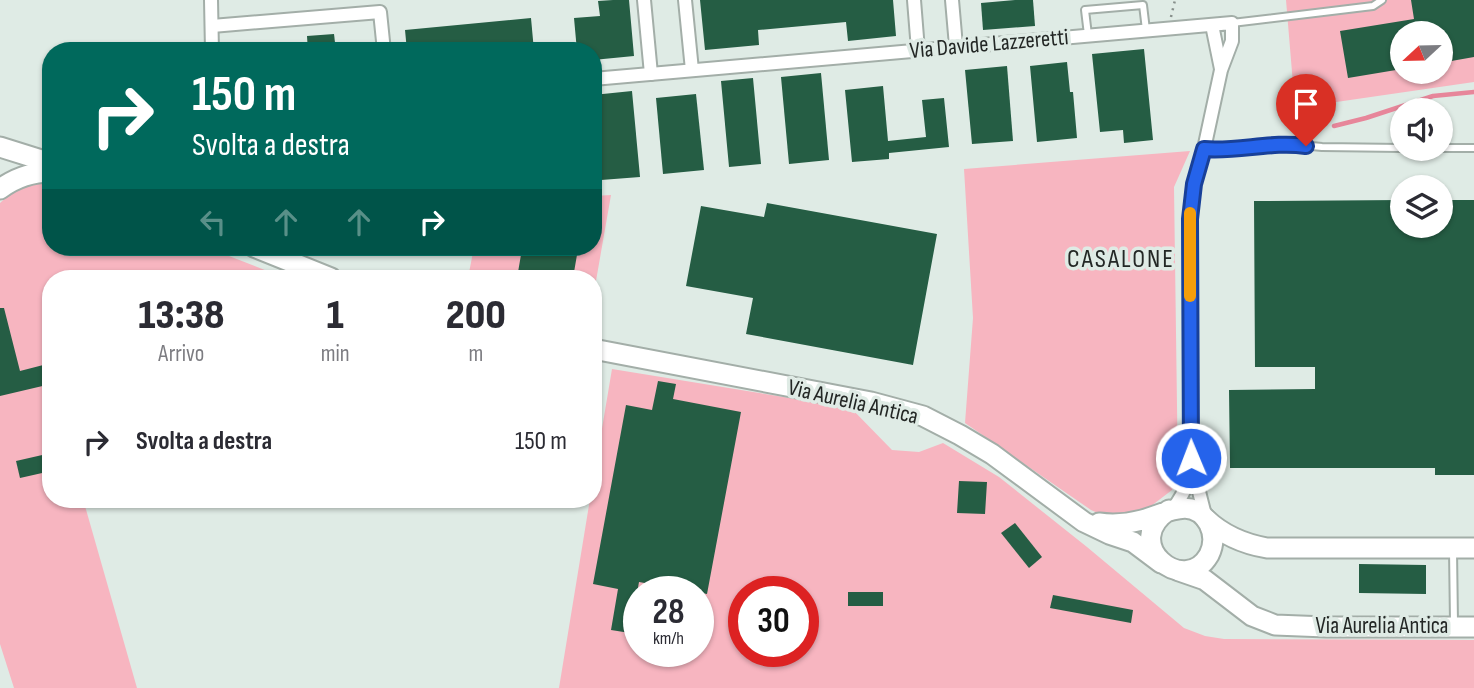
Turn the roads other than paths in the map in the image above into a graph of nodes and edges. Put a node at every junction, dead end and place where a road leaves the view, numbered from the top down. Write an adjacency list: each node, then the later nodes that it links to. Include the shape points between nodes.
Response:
1 (211, 0): 9 (street)
2 (644, 0): 18 (street)
3 (685, 0): 16 (street)
4 (914, 0): 15 (street)
5 (952, 0): 14 (street)
6 (1382, 0): 7 (lane, Via Davide Lazzeretti, via 1373,6)
7 (1232, 23): 8 (street, Via Davide Lazzeretti); 17 (street, via 1232,41)
8 (1212, 25): 10 (street, Via Davide Lazzeretti); 17 (street)
9 (212, 26): 12 (street); 13 (street, via 380,12)
10 (1146, 30): 11 (street, Via Davide Lazzeretti); 11 (lane, via 1143,5 1085,10)
11 (1088, 35): 14 (street, Via Davide Lazzeretti)
12 (212, 42)
13 (383, 42)
14 (956, 47): 15 (street, Via Davide Lazzeretti)
15 (918, 50): 16 (street, Via Davide Lazzeretti)
16 (692, 70): 18 (street, Via Davide Lazzeretti)
17 (1221, 70): 24 (street)
18 (651, 74): 19 (street, Via Davide Lazzeretti)
19 (602, 78)
20 (0, 147): 25 (street)
21 (1390, 148): 24 (lane, via 1291,144)
22 (1453, 148): 23 (lane)
23 (1474, 148)
24 (1204, 149): 31 (street, via 1190,219)
25 (42, 160)
26 (42, 172): 27 (street, via 18,178)
27 (0, 189)
28 (276, 256): 29 (street)
29 (311, 270)
30 (602, 351): 34 (street, Via Aurelia Antica, via 923,416 992,454)
31 (1191, 458): 32 (street, via 1189,481); 33 (street)
32 (1171, 510): 33 (street, via 1188,508); 34 (street, via 1120,524); 37 (street, via 1160,516 1151,534 1154,555)
33 (1206, 519): 35 (street, via 1233,538 1267,548); 37 (street, via 1213,539 1207,559 1189,570)
34 (1084, 522): 37 (street, Via Aurelia Antica, via 1133,542)
35 (1453, 548): 36 (street); 38 (lane)
36 (1474, 548)
37 (1170, 567): 38 (street, Via Aurelia Antica, via 1205,580 1267,623)
38 (1454, 627): 39 (street, Via Aurelia Antica)
39 (1474, 627)

